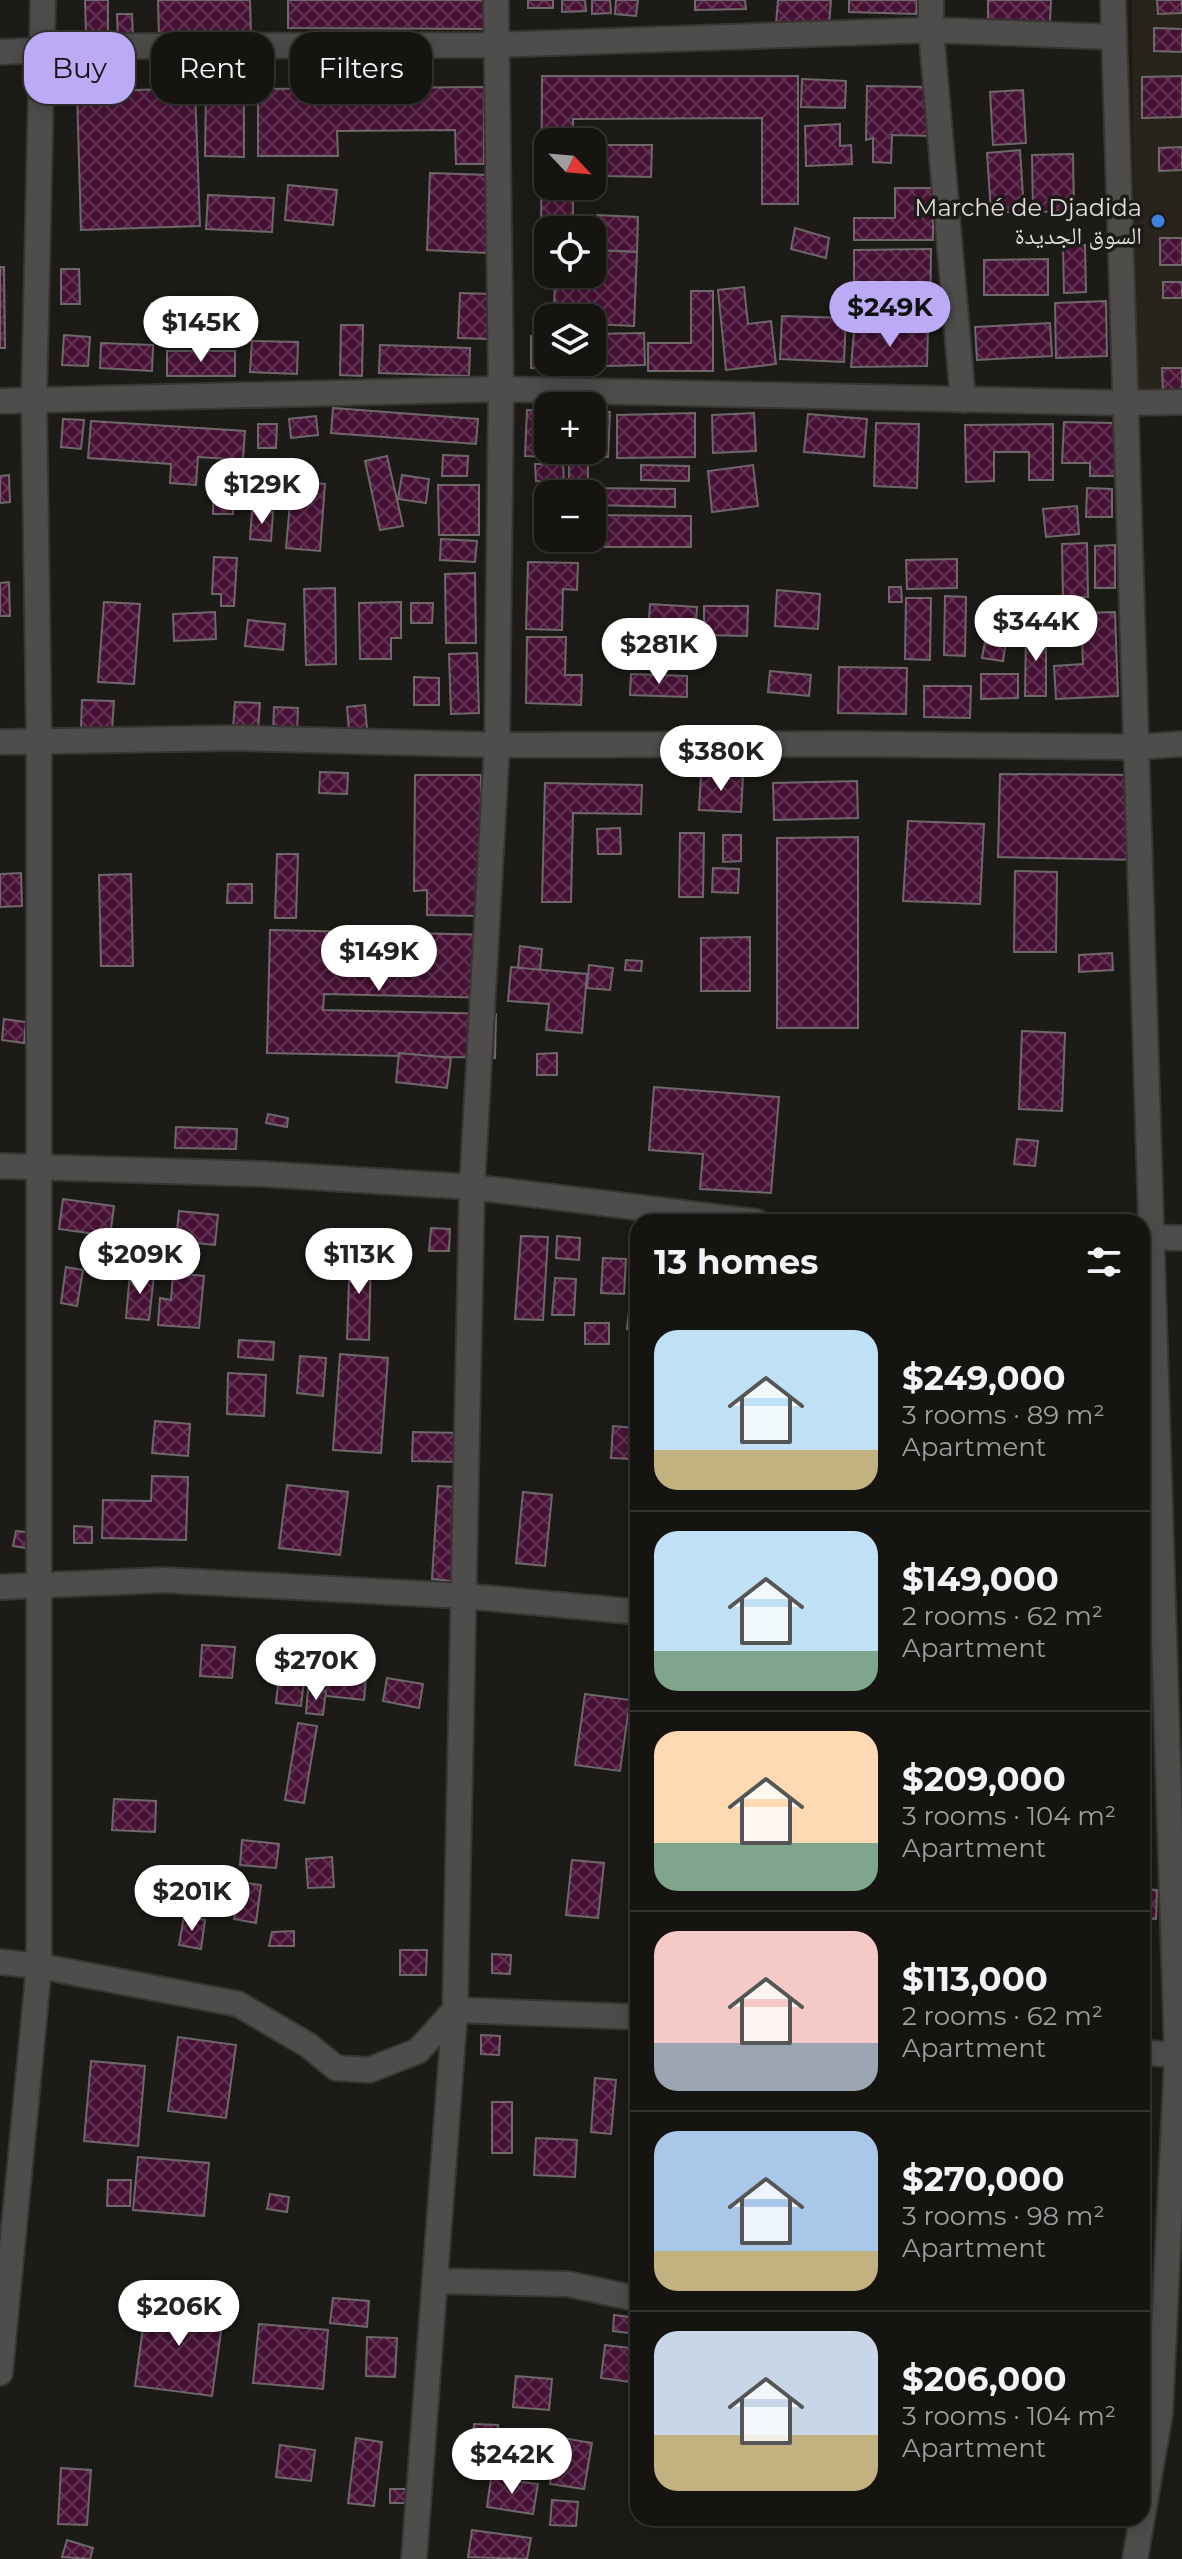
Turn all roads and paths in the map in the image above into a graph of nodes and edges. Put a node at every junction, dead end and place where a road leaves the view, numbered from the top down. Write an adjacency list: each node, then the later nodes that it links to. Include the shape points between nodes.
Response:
1 (43, 0): 6 (street)
2 (496, 0): 8 (street)
3 (931, 0): 5 (street)
4 (1113, 0): 7 (street)
5 (931, 30): 7 (street); 8 (street); 15 (street)
6 (42, 32)
7 (1114, 37): 18 (street)
8 (496, 45): 9 (street); 13 (street)
9 (135, 46)
10 (24, 51): 11 (street)
11 (0, 52)
12 (41, 104): 14 (street)
13 (501, 389): 14 (street); 15 (street); 22 (street)
14 (34, 400): 16 (street); 19 (street)
15 (963, 400): 18 (street)
16 (0, 401)
17 (1182, 402): 18 (street)
18 (1126, 403): 23 (street)
19 (39, 741): 20 (street); 22 (street, via 234,738); 25 (street)
20 (0, 742)
21 (1182, 744): 23 (street)
22 (497, 745): 23 (street); 26 (street)
23 (1137, 747): 28 (street)
24 (0, 1166): 25 (street)
25 (37, 1166): 26 (street); 32 (street)
26 (472, 1187): 27 (street); 34 (street)
27 (692, 1214)
28 (1147, 1214)
29 (1150, 1237): 30 (street)
30 (1182, 1238)
31 (1150, 1426): 36 (street)
32 (41, 1585): 33 (street); 34 (street, via 164,1580); 38 (street)
33 (0, 1587)
34 (464, 1596): 35 (street); 39 (street)
35 (630, 1611)
36 (1154, 1677): 42 (street)
37 (0, 1962): 38 (street)
38 (39, 1966): 39 (street, via 238,2004 336,2068 369,2070 418,2051); 45 (street)
39 (455, 2010): 40 (street); 43 (street)
40 (630, 2017)
41 (1150, 2053): 42 (street)
42 (1179, 2056): 46 (street)
43 (435, 2281): 44 (street, via 568,2284); 48 (street)
44 (630, 2297)
45 (0, 2373)
46 (1151, 2412)
47 (1139, 2526): 49 (street)
48 (414, 2559)
49 (1135, 2559)

